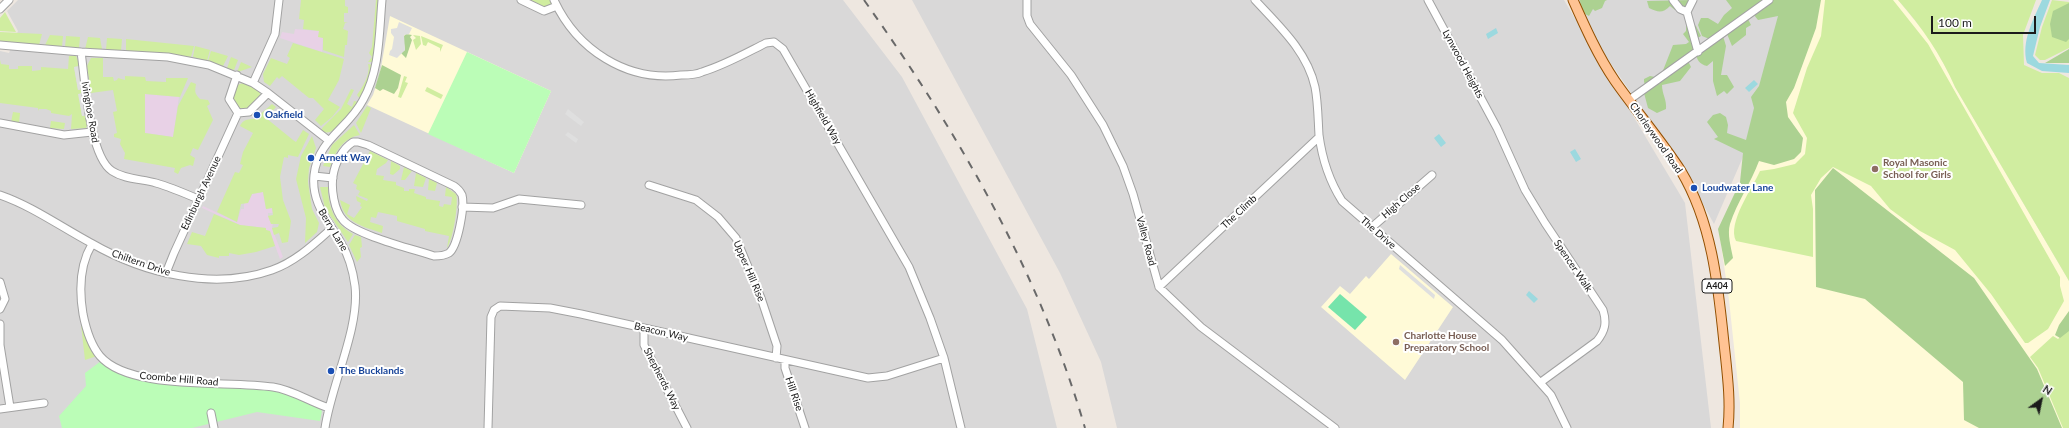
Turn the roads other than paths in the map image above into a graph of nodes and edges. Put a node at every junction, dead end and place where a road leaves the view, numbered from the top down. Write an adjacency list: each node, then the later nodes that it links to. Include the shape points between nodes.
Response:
1 (9, 0): 13 (street)
2 (279, 0): 19 (street, via 275,34)
3 (382, 0): 27 (street, Berry Lane, via 381,30 371,84 352,118)
4 (520, 0): 12 (street, Highfield Way, via 544,11)
5 (1027, 0): 41 (street, Valley Road, via 1030,24 1086,95 1104,125 1123,166 1134,194)
6 (1255, 0): 26 (street, The Drive, via 1288,35 1308,66 1315,87)
7 (1428, 0): 24 (street, Lynwood Heights)
8 (1573, 0): 21 (main road, Chorleywood Road / A404, via 1597,51)
9 (1673, 0): 14 (street, via 1680,9)
10 (1693, 0): 14 (street)
11 (1769, 0): 17 (street)
12 (556, 3): 47 (street, Highfield Way, via 582,41 623,69 637,73 664,78 701,73 766,43 774,42 783,49 909,268)
13 (0, 9)
14 (1687, 12): 17 (street)
15 (0, 45): 16 (street)
16 (81, 52): 18 (street, via 168,57 209,65); 25 (street, Ivinghoe Road)
17 (1698, 52): 21 (street)
18 (237, 75): 19 (street); 22 (street, via 229,99)
19 (253, 82): 20 (street)
20 (268, 93): 22 (street, via 250,112); 27 (street)
21 (1629, 100): 63 (main road, Chorleywood Road / A404, via 1681,172 1706,227 1723,330 1729,394)
22 (238, 113): 33 (street, Edinburgh Avenue)
23 (0, 123): 25 (street, via 64,135)
24 (1497, 128): 49 (street, Spencer Walk, via 1525,190 1603,310 1605,317 1603,333 1597,341)
25 (92, 132): 33 (street, Ivinghoe Road, via 102,161 111,171 124,177 171,187)
26 (1320, 137): 36 (street, The Drive, via 1335,191); 41 (street, The Climb)
27 (328, 140): 29 (street, Berry Lane, via 318,159)
28 (1432, 175): 36 (street, High Close)
29 (314, 176): 30 (street); 37 (street, Berry Lane, via 318,205)
30 (333, 178): 35 (street, via 340,157 348,145 358,142 454,186 462,196); 35 (street, via 334,201 338,214 350,226 434,256 445,255 454,247)
31 (649, 185): 46 (street, Upper Hill Rise, via 696,200 718,216 736,238 761,298 777,346)
32 (0, 195): 38 (street, Chiltern Drive, via 24,205)
33 (198, 199): 39 (street, Edinburgh Avenue)
34 (581, 205): 35 (street, via 519,199 493,208)
35 (462, 207)
36 (1371, 228): 49 (street, The Drive, via 1502,340)
37 (331, 229): 39 (street, Chiltern Drive, via 291,261 259,274 203,278); 52 (street, Berry Lane, via 341,242 354,274 356,300 352,325)
38 (92, 244): 39 (street, Chiltern Drive); 52 (street, Coombe Hill Road, via 80,275 86,331 96,350 115,368 140,377 274,387 299,394)
39 (166, 274)
40 (0, 282): 42 (street, via 5,299)
41 (1159, 287): 61 (street, via 1201,327)
42 (0, 309)
43 (0, 324): 45 (street)
44 (644, 329): 46 (street, Beacon Way); 57 (street, Beacon Way, via 550,308 506,305 496,308 491,317); 58 (street, Shepherds Way, via 644,345)
45 (0, 345): 51 (street)
46 (776, 358): 48 (street, Beacon Way)
47 (944, 358): 48 (street, Beacon Way, via 887,376 868,378); 60 (street, Highfield Way)
48 (785, 360): 59 (street, Hill Rise, via 785,368)
49 (1540, 382): 62 (street, The Drive, via 1555,401)
50 (44, 403): 51 (street)
51 (10, 407): 53 (street)
52 (329, 408): 56 (street, Berry Lane)
53 (0, 409)
54 (211, 413): 55 (street)
55 (214, 428)
56 (325, 428)
57 (488, 428)
58 (687, 428)
59 (805, 428)
60 (961, 428)
61 (1335, 428)
62 (1567, 428)
63 (1728, 428)

